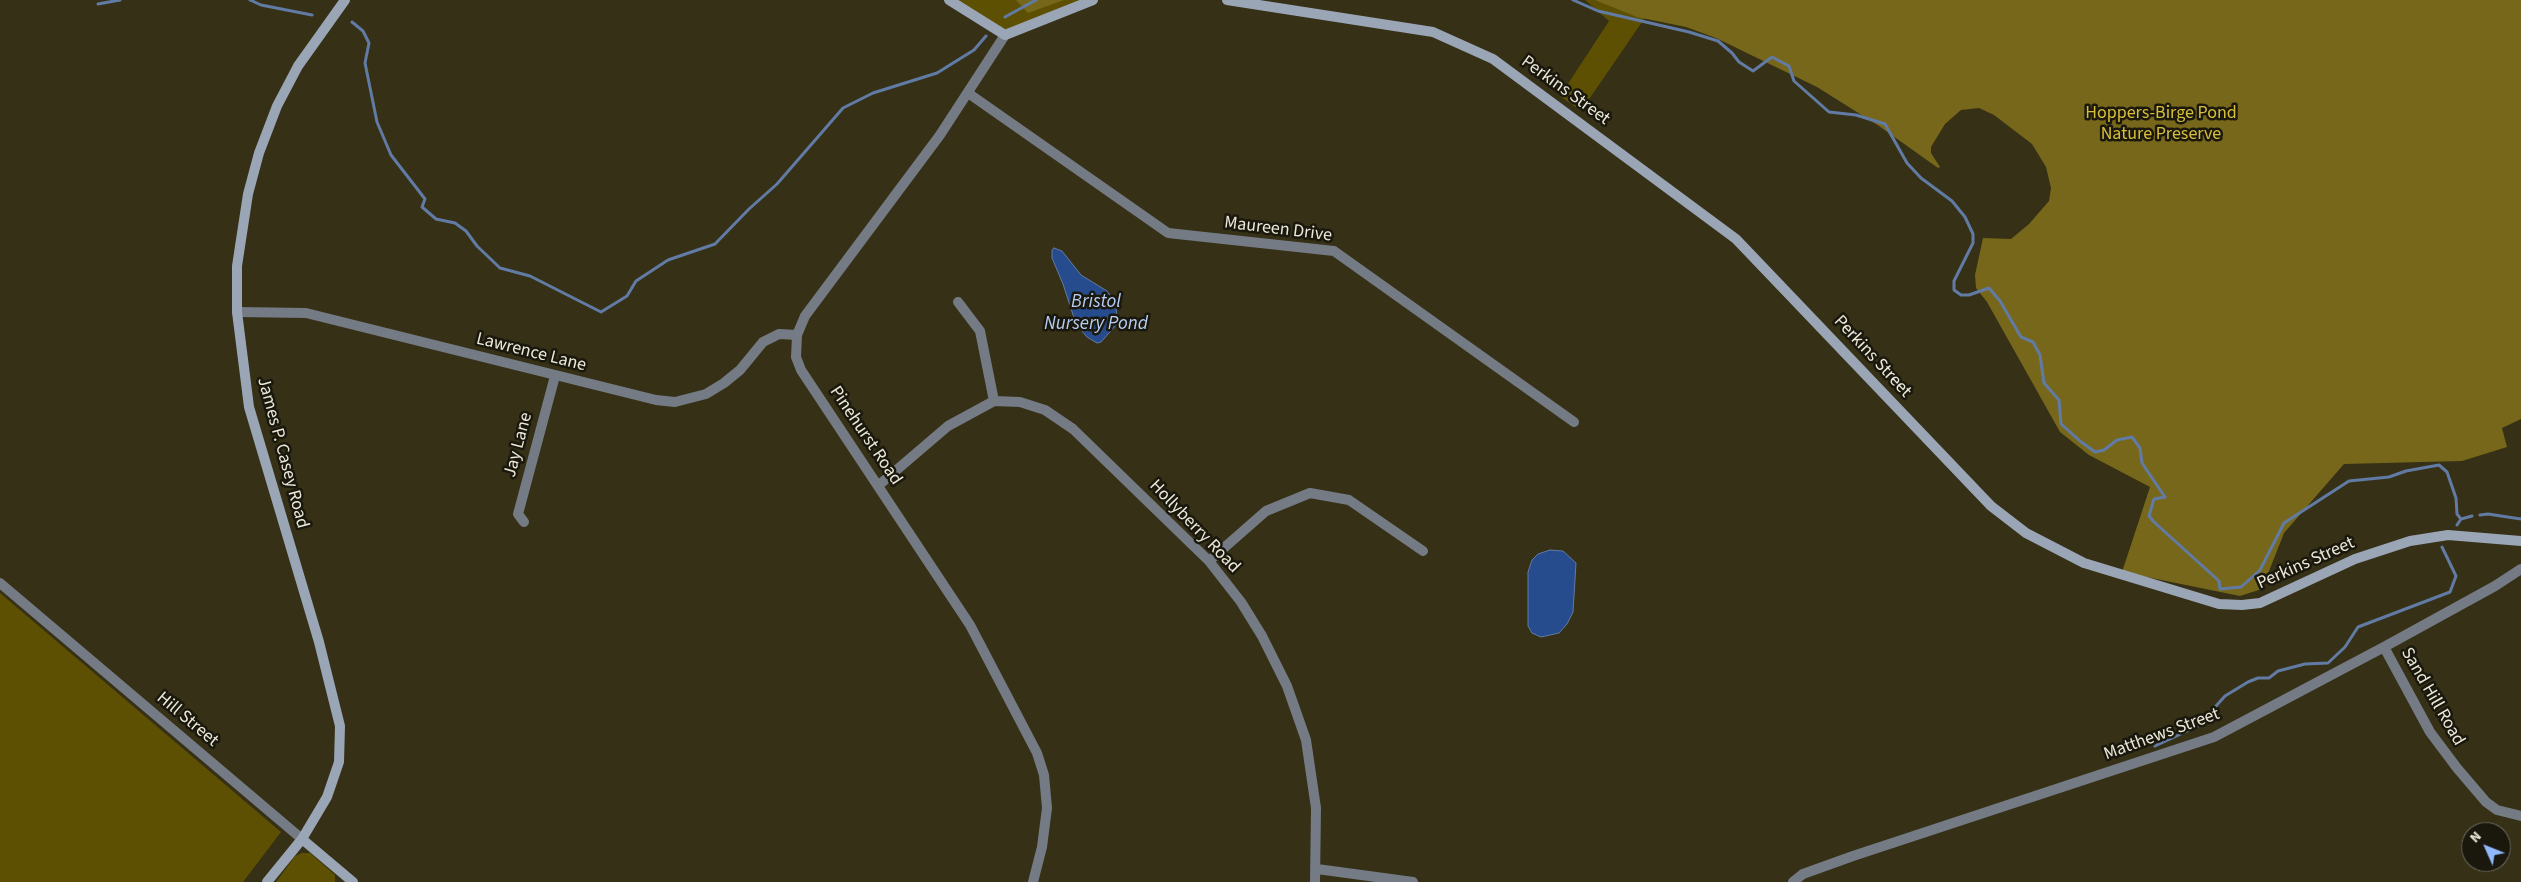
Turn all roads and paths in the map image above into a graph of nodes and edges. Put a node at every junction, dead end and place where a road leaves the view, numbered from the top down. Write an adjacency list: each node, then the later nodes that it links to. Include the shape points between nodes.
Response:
1 (345, 0): 8 (street, James P. Casey Road, via 298,66 277,106 259,153 240,237)
2 (949, 0): 5 (street)
3 (1094, 0): 5 (street)
4 (1227, 0): 15 (street, Perkins Street, via 1433,32 1493,59 1736,239 1991,506 2026,533 2084,563 2211,602 2242,606 2260,602 2355,559 2410,541 2448,535)
5 (1005, 35): 6 (street, Pinehurst Road)
6 (968, 93): 9 (street, Pinehurst Road, via 805,316); 12 (street, Maureen Drive, via 1168,233 1334,251)
7 (958, 302): 11 (street, via 980,331)
8 (236, 312): 10 (street, Lawrence Lane, via 306,313); 22 (street, James P. Casey Road, via 249,407 319,642 340,726 339,762 327,796)
9 (797, 335): 10 (street, Lawrence Lane, via 779,334 763,342 740,370 724,383 688,400 656,400); 13 (street, Pinehurst Road, via 796,357 801,370)
10 (555, 376): 14 (street, Jay Lane, via 518,514)
11 (994, 402): 13 (street, Hollyberry Road, via 948,426); 17 (street, Hollyberry Road, via 1020,402 1045,410 1073,429)
12 (1574, 422)
13 (879, 485): 26 (street, Pinehurst Road, via 970,625 1037,753 1044,775 1047,808)
14 (524, 522)
15 (2521, 541)
16 (1423, 551): 17 (street, via 1350,500 1310,493 1266,511)
17 (1209, 560): 23 (street, Hollyberry Road, via 1242,602 1262,636 1287,686 1306,740 1316,808)
18 (2521, 569): 20 (street, Matthews Street)
19 (0, 582): 22 (street, Hill Street)
20 (2384, 647): 21 (street, Sand Hill Road, via 2430,732 2456,768 2486,802 2497,810); 29 (street, Matthews Street, via 2214,737 1853,856 1808,872)
21 (2521, 816)
22 (302, 839): 24 (street, James P. Casey Road); 25 (street, Hill Street)
23 (1317, 869): 27 (street, Hollyberry Road); 28 (street)
24 (266, 882)
25 (353, 882)
26 (1033, 882)
27 (1315, 882)
28 (1413, 882)
29 (1794, 882)

